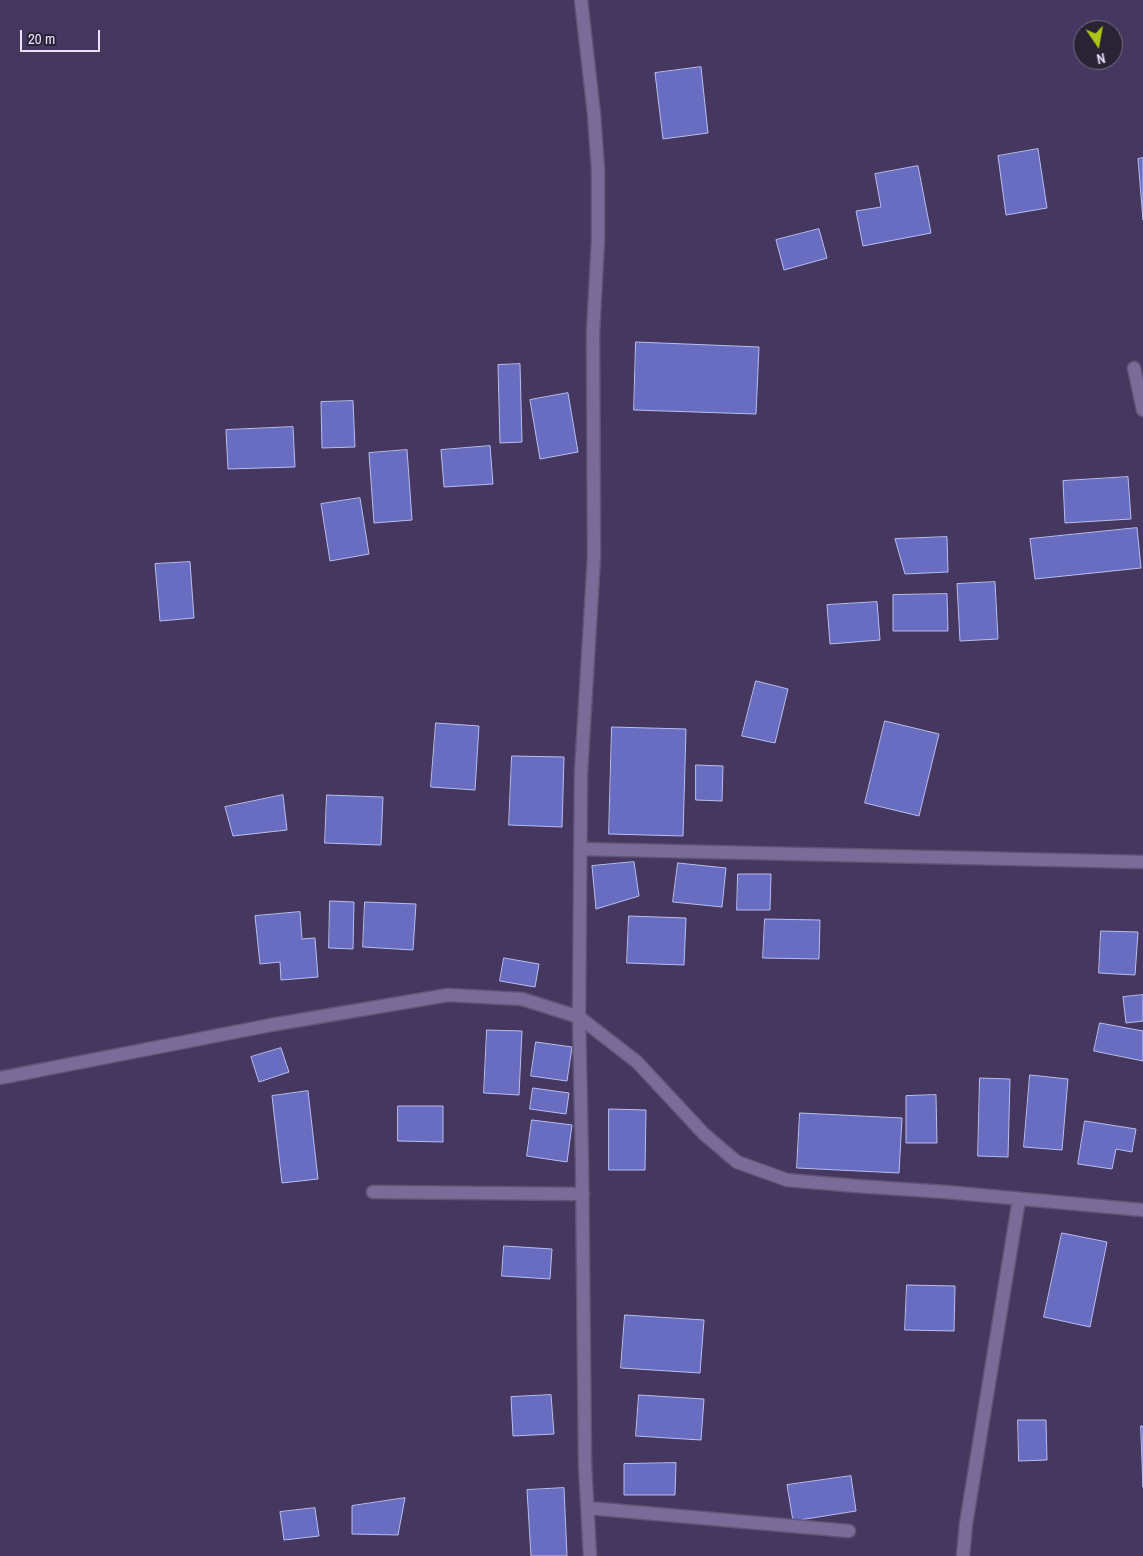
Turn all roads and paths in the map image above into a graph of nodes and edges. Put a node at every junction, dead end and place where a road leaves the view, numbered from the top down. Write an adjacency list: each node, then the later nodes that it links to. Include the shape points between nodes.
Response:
1 (581, 0): 4 (street, via 598,170 598,240 592,332 594,557 581,773)
2 (1134, 368): 3 (street)
3 (1143, 410)
4 (580, 849): 5 (street); 6 (street)
5 (1143, 862)
6 (579, 1017): 7 (street, via 522,998 448,995 271,1025); 9 (street); 10 (street, via 637,1062 704,1134 737,1162 787,1180)
7 (0, 1078)
8 (373, 1192): 9 (street)
9 (583, 1194): 12 (street)
10 (1018, 1199): 11 (street); 15 (street)
11 (1143, 1210)
12 (588, 1508): 13 (street); 14 (street)
13 (849, 1531)
14 (590, 1556)
15 (963, 1556)

